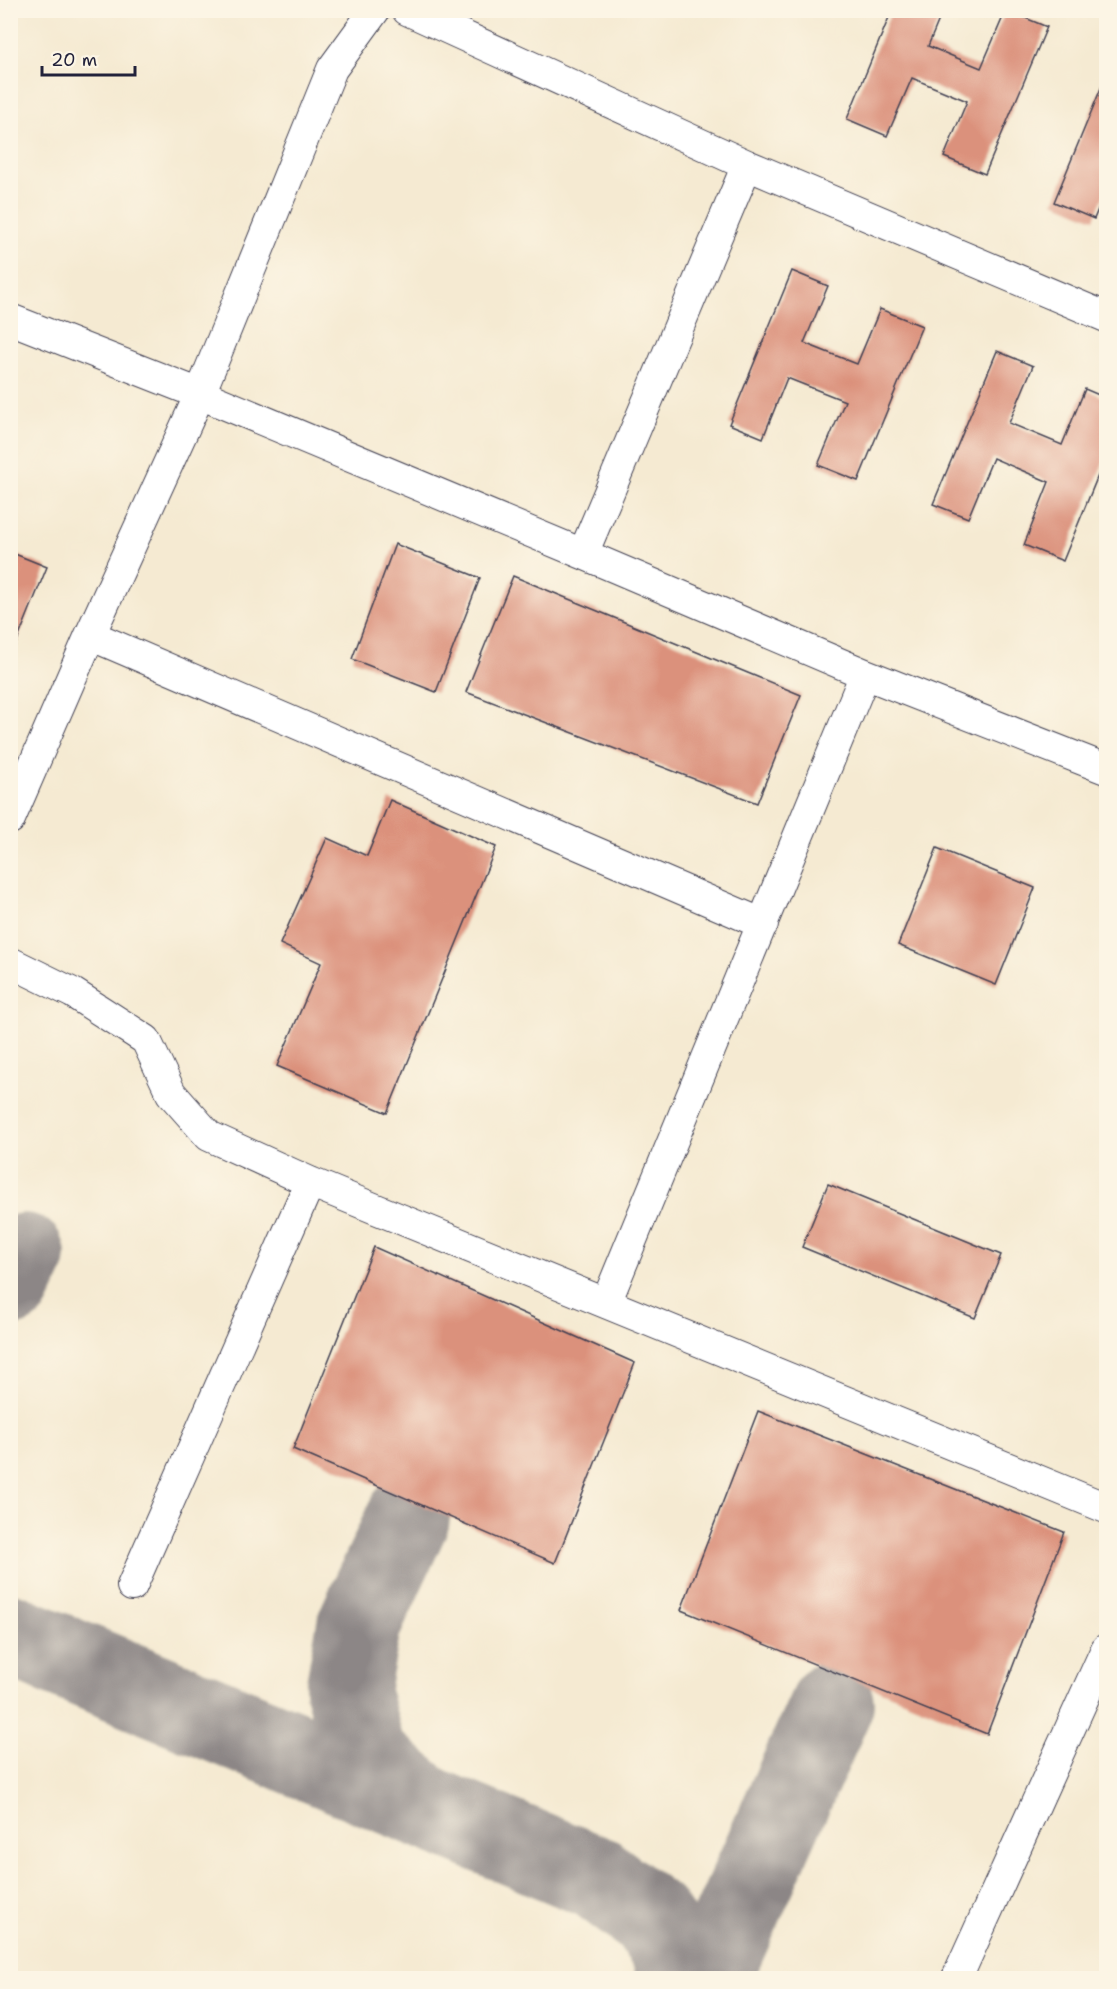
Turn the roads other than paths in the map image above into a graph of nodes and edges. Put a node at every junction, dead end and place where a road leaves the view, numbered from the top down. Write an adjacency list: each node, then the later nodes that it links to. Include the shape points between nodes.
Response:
1 (375, 10): 6 (street, via 332,69)
2 (407, 10): 3 (street)
3 (747, 165): 4 (street); 7 (street)
4 (1107, 317)
5 (10, 319): 6 (street)
6 (200, 394): 7 (street); 8 (street)
7 (583, 554): 9 (street)
8 (90, 636): 11 (street); 12 (street)
9 (865, 674): 10 (street); 12 (street)
10 (1107, 769)
11 (10, 819)
12 (762, 924): 15 (street)
13 (10, 962): 14 (street, via 74,993 146,1041 171,1093 209,1136)
14 (310, 1182): 15 (street); 17 (street)
15 (606, 1303): 16 (street)
16 (1107, 1508)
17 (132, 1586)
18 (1107, 1649): 19 (street)
19 (957, 1978)

